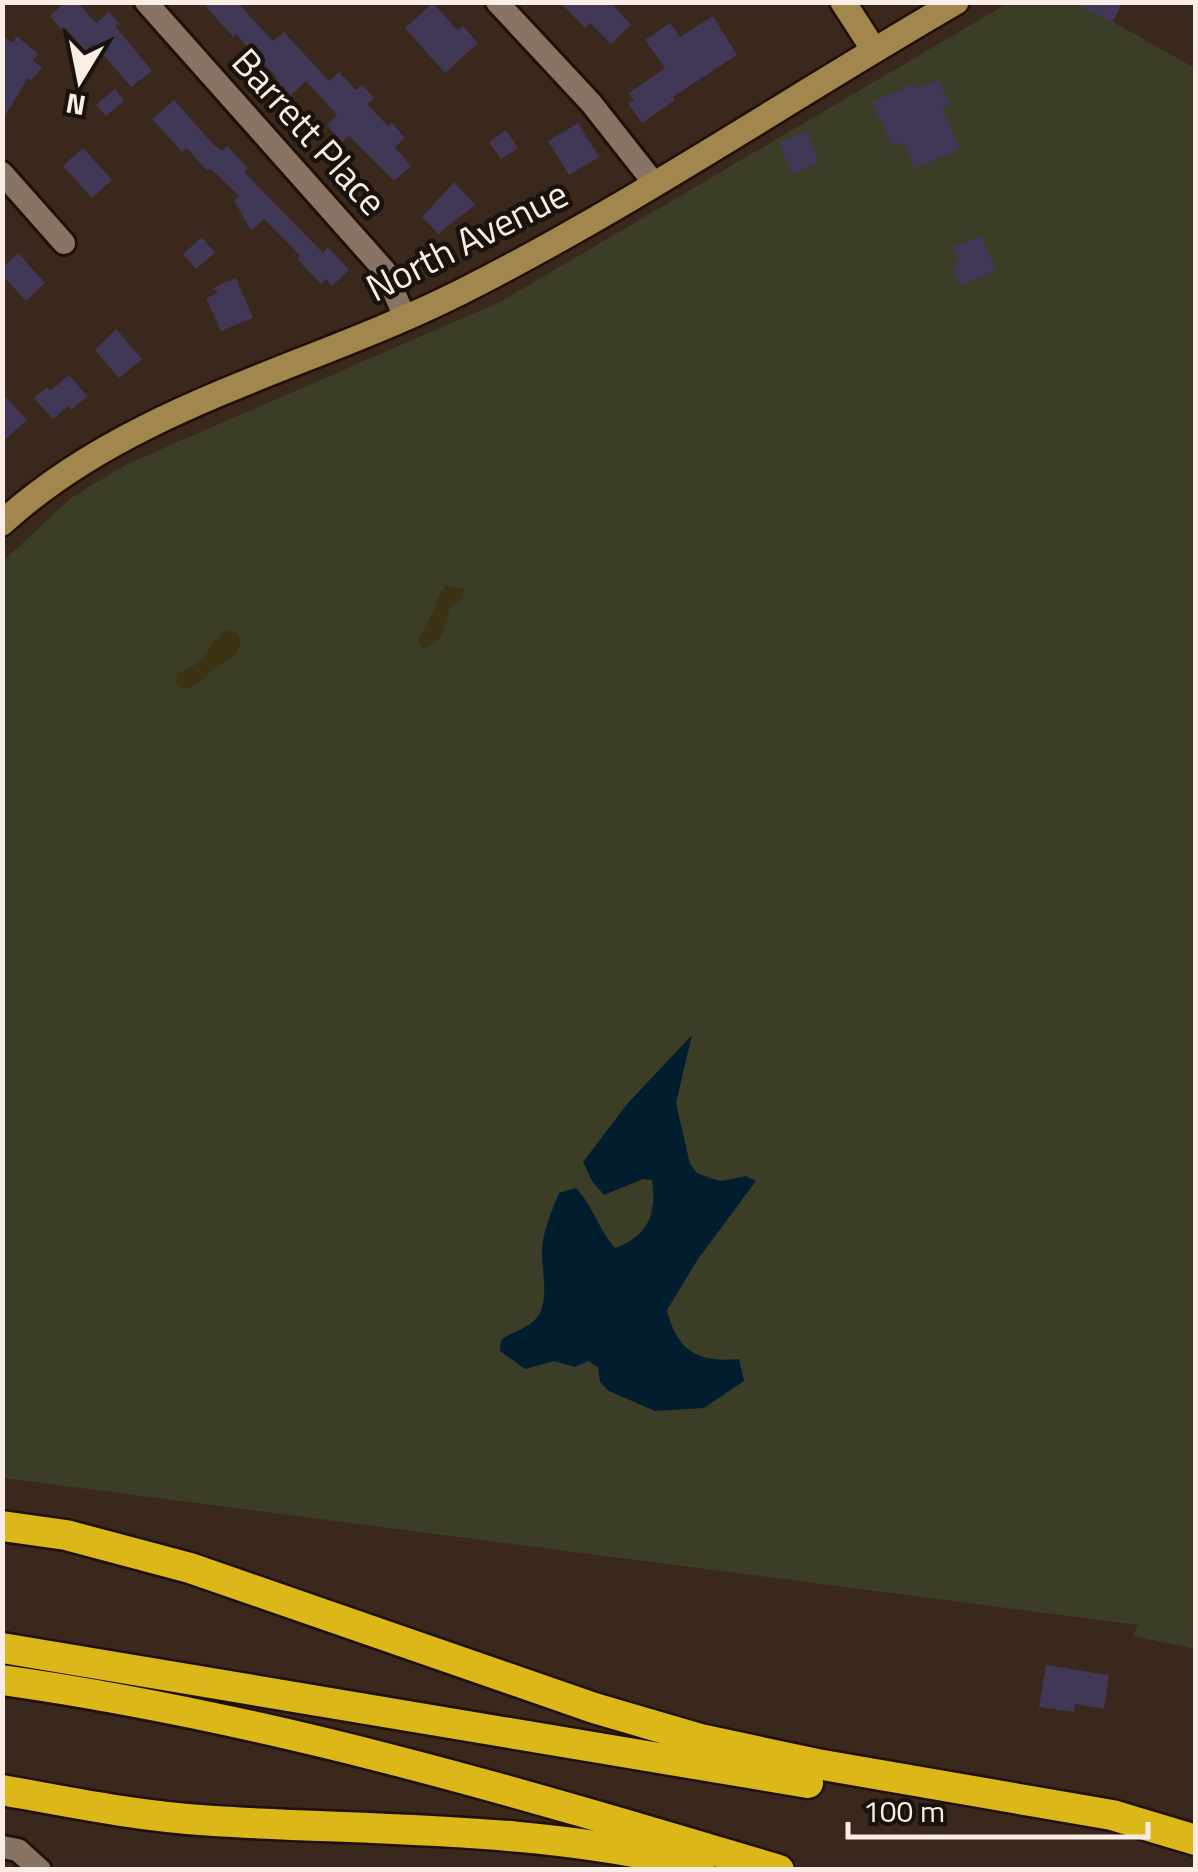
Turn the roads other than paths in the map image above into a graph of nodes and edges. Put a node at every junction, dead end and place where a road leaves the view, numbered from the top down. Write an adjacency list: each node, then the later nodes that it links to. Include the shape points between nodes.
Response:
1 (146, 2): 9 (street, Barrett Place, via 386,271)
2 (497, 2): 7 (street)
3 (844, 2): 5 (main road)
4 (956, 2): 5 (main road, North Avenue)
5 (874, 50): 7 (main road, North Avenue)
6 (2, 173): 8 (street)
7 (654, 183): 9 (main road, North Avenue)
8 (64, 243)
9 (405, 318): 10 (main road, North Avenue, via 130,434 46,486)
10 (2, 523)
11 (2, 1526): 15 (highway, via 66,1534 190,1568 700,1739 1112,1815)
12 (2, 1648): 17 (highway)
13 (2, 1680): 20 (highway, via 311,1737)
14 (2, 1790): 19 (highway, via 182,1819 550,1839)
15 (1196, 1840)
16 (2, 1848): 18 (street, via 18,1850)
17 (1196, 1848)
18 (40, 1870)
19 (714, 1870)
20 (779, 1870)

